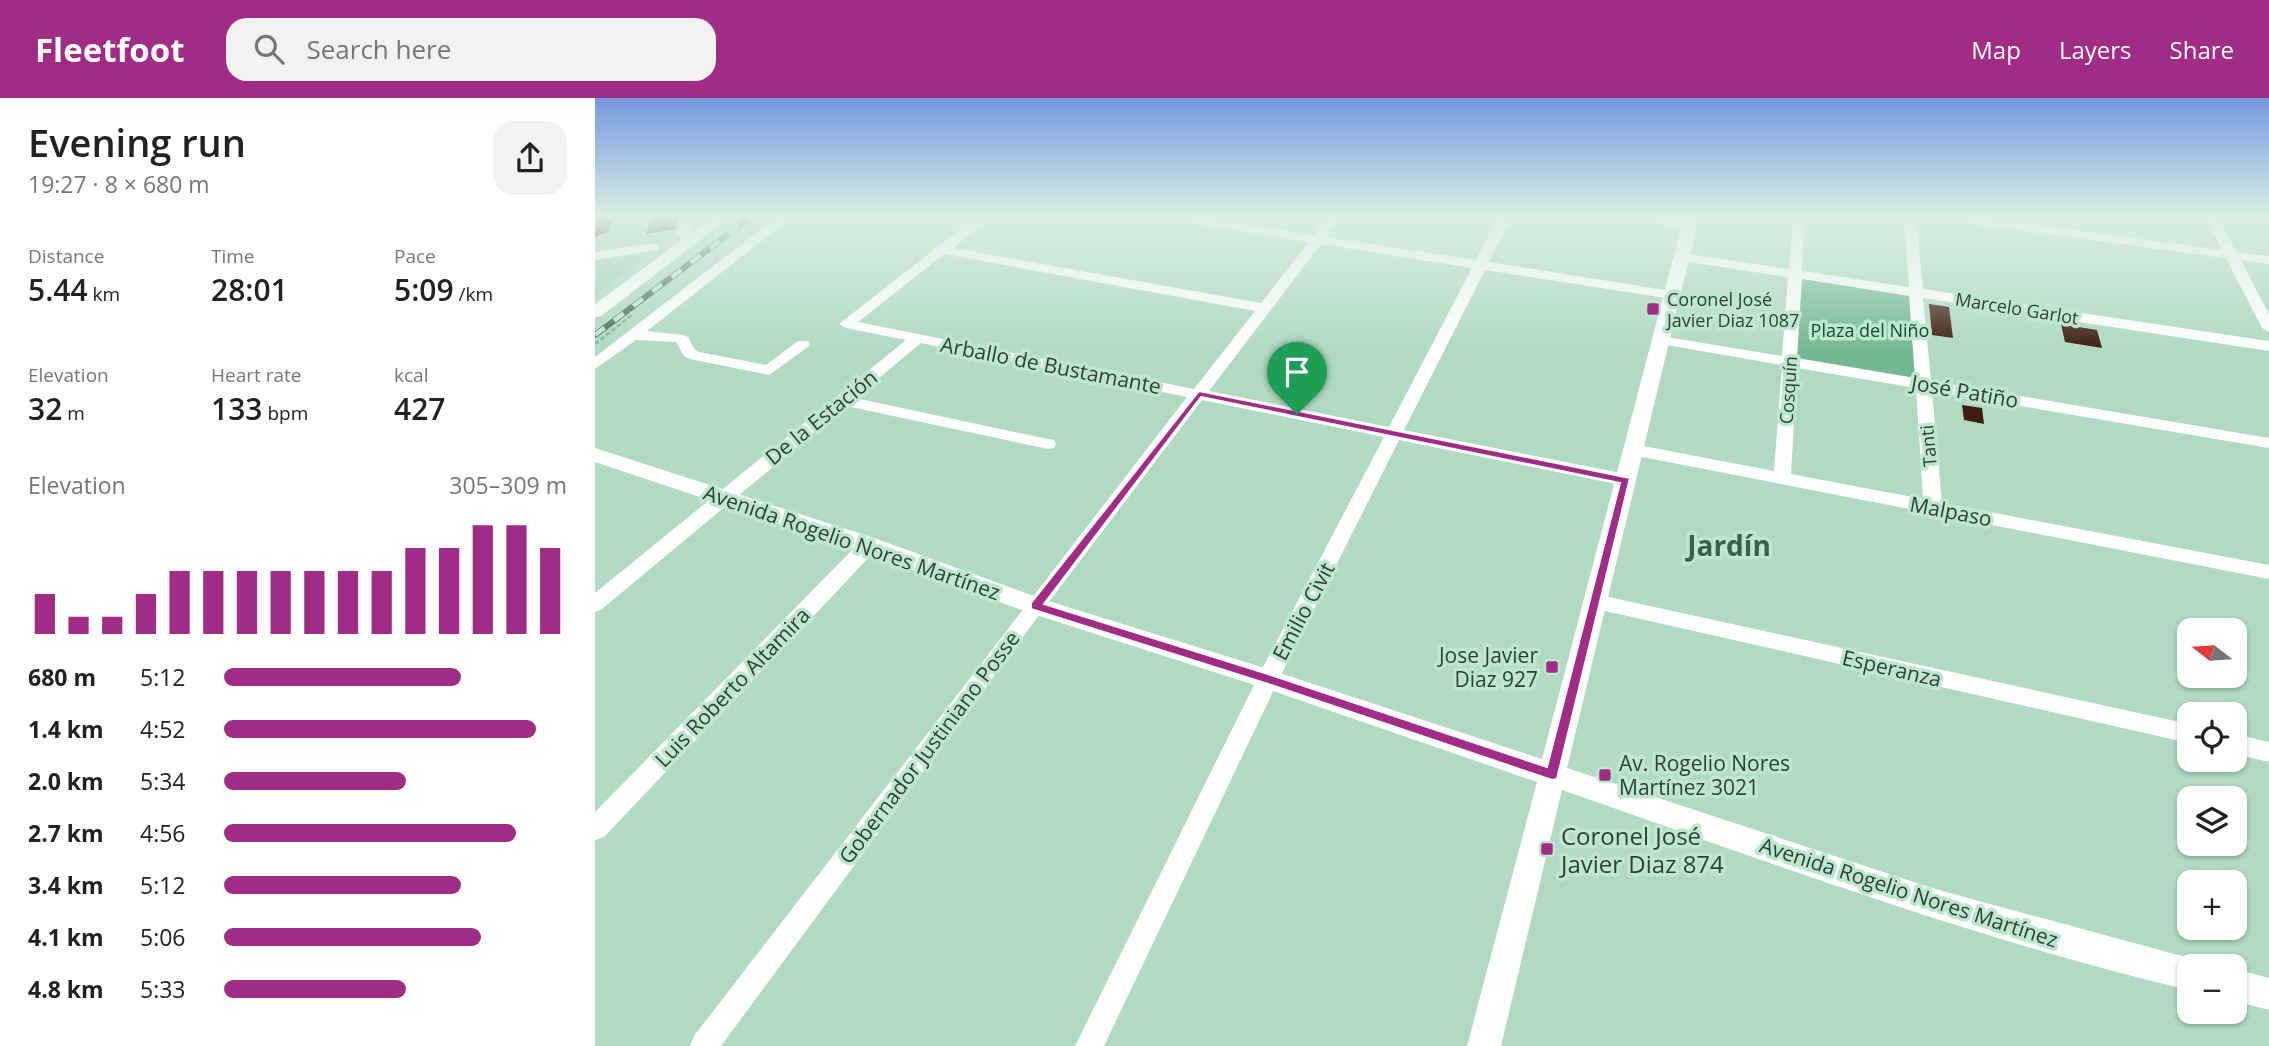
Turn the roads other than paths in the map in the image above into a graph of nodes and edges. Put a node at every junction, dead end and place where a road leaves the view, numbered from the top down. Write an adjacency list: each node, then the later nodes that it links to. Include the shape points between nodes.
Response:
1 (664, 261): 18 (main road)
2 (729, 261): 20 (street)
3 (928, 261): 21 (street, Arballo de Bustamante, via 846,324)
4 (1005, 261): 17 (street)
5 (1301, 261): 17 (street, Gobernador Justiniano Posse)
6 (1451, 261): 13 (street)
7 (1483, 261): 13 (street, Emilio Civit)
8 (1681, 261): 16 (main road)
9 (1710, 261): 14 (street, Marcelo Garlot)
10 (1797, 261): 14 (street, Cosquín)
11 (1913, 261): 15 (street, Tanti)
12 (2235, 261): 19 (street)
13 (1481, 266): 16 (street); 30 (street, Emilio Civit)
14 (1796, 274): 15 (street, Marcelo Garlot); 25 (street, Cosquín)
15 (1916, 293): 24 (street, Marcelo Garlot); 27 (street, Tanti)
16 (1672, 295): 22 (main road)
17 (1265, 308): 28 (street, Gobernador Justiniano Posse)
18 (595, 312)
19 (2269, 328)
20 (633, 335): 23 (street, via 678,338 689,354 769,370); 26 (street)
21 (918, 338): 28 (street, Arballo de Bustamante); 29 (street, De la Estación)
22 (1661, 340): 25 (street, José Patiño); 33 (main road)
23 (803, 344)
24 (2269, 346)
25 (1790, 361): 27 (street, José Patiño); 35 (street, Cosquín)
26 (595, 364)
27 (1923, 384): 31 (street, José Patiño); 38 (street, Tanti)
28 (1199, 394): 30 (street, Arballo de Bustamante); 43 (street, Gobernador Justiniano Posse)
29 (842, 400): 32 (street); 37 (street, De la Estación)
30 (1395, 434): 36 (street, Arballo de Bustamante); 44 (street, Emilio Civit)
31 (2269, 443)
32 (1048, 444)
33 (1633, 450): 35 (street, Malpaso); 36 (main road)
34 (595, 454): 37 (main road, Avenida Rogelio Nores Martínez)
35 (1782, 478): 38 (street, Malpaso)
36 (1626, 480): 41 (main road)
37 (724, 496): 39 (main road, Avenida Rogelio Nores Martínez); 42 (street, De la Estación)
38 (1933, 508): 40 (street, Malpaso)
39 (869, 545): 43 (main road, Avenida Rogelio Nores Martínez); 49 (street, Luis Roberto Altamira)
40 (2269, 572)
41 (1595, 602): 45 (street, Esperanza); 48 (main road)
42 (595, 604)
43 (1035, 606): 44 (main road, Avenida Rogelio Nores Martínez); 53 (street, Gobernador Justiniano Posse)
44 (1268, 679): 48 (main road, Avenida Rogelio Nores Martínez); 54 (street, Emilio Civit)
45 (2177, 731)
46 (2247, 747): 47 (street)
47 (2269, 752)
48 (1552, 774): 50 (main road, Avenida Rogelio Nores Martínez, via 2011,928); 55 (main road)
49 (595, 829)
50 (2177, 971)
51 (2247, 988): 52 (main road)
52 (2269, 994)
53 (704, 1046)
54 (1089, 1046)
55 (1484, 1046)

